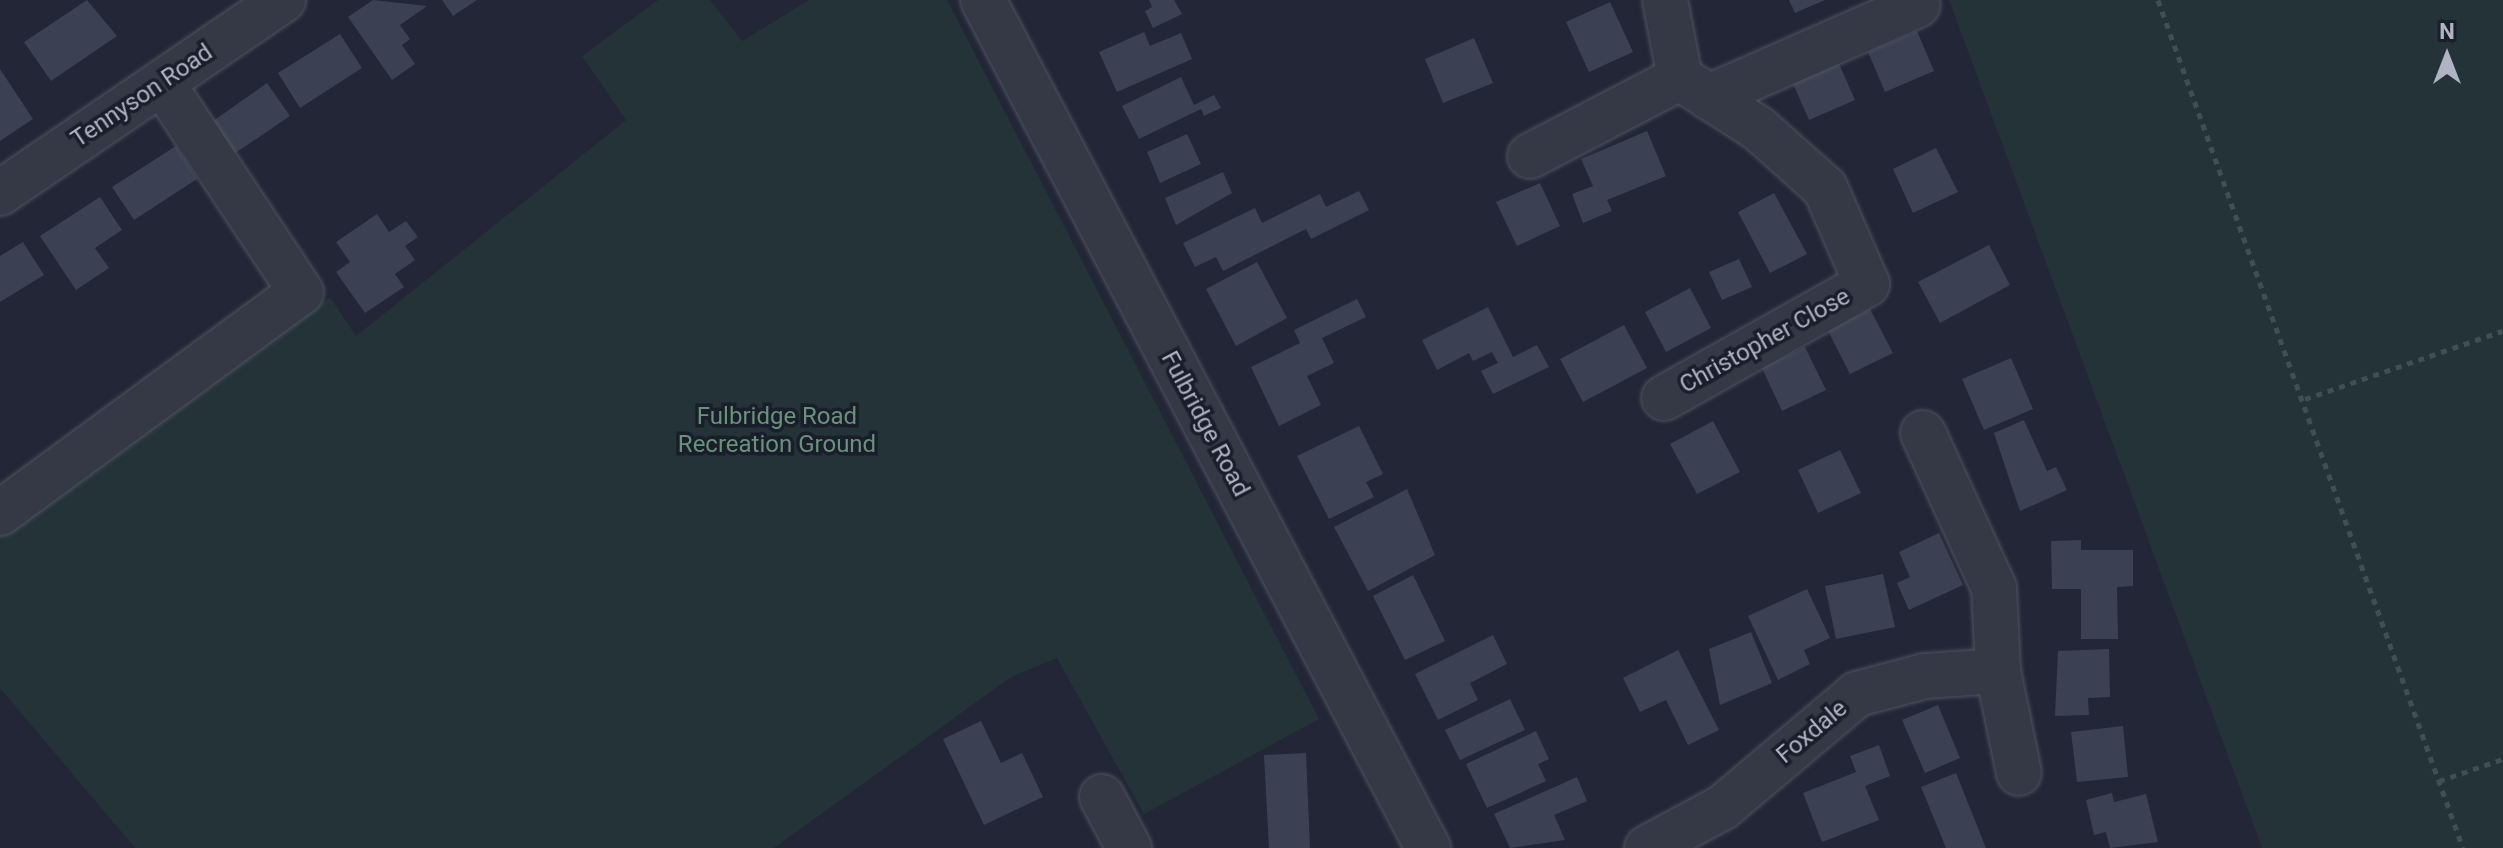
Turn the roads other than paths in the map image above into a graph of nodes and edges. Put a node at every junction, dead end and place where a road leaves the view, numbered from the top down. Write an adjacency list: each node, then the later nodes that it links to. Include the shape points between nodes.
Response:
1 (283, 0): 5 (street, Tennyson Road)
2 (1665, 0): 6 (street)
3 (991, 4): 16 (street, Fulbridge Road)
4 (1918, 5): 6 (street)
5 (162, 83): 8 (street, Tennyson Road); 11 (street, via 301,292)
6 (1695, 88): 7 (street); 9 (street, Christopher Close, via 1825,188 1867,284)
7 (1530, 156)
8 (0, 193)
9 (1664, 398)
10 (1923, 433): 12 (street, via 1994,588)
11 (0, 513)
12 (1998, 671): 13 (street); 17 (street, Foxdale, via 1925,676 1857,694 1723,807)
13 (2019, 773)
14 (1102, 797): 15 (street)
15 (1129, 848)
16 (1428, 848)
17 (1647, 848)

